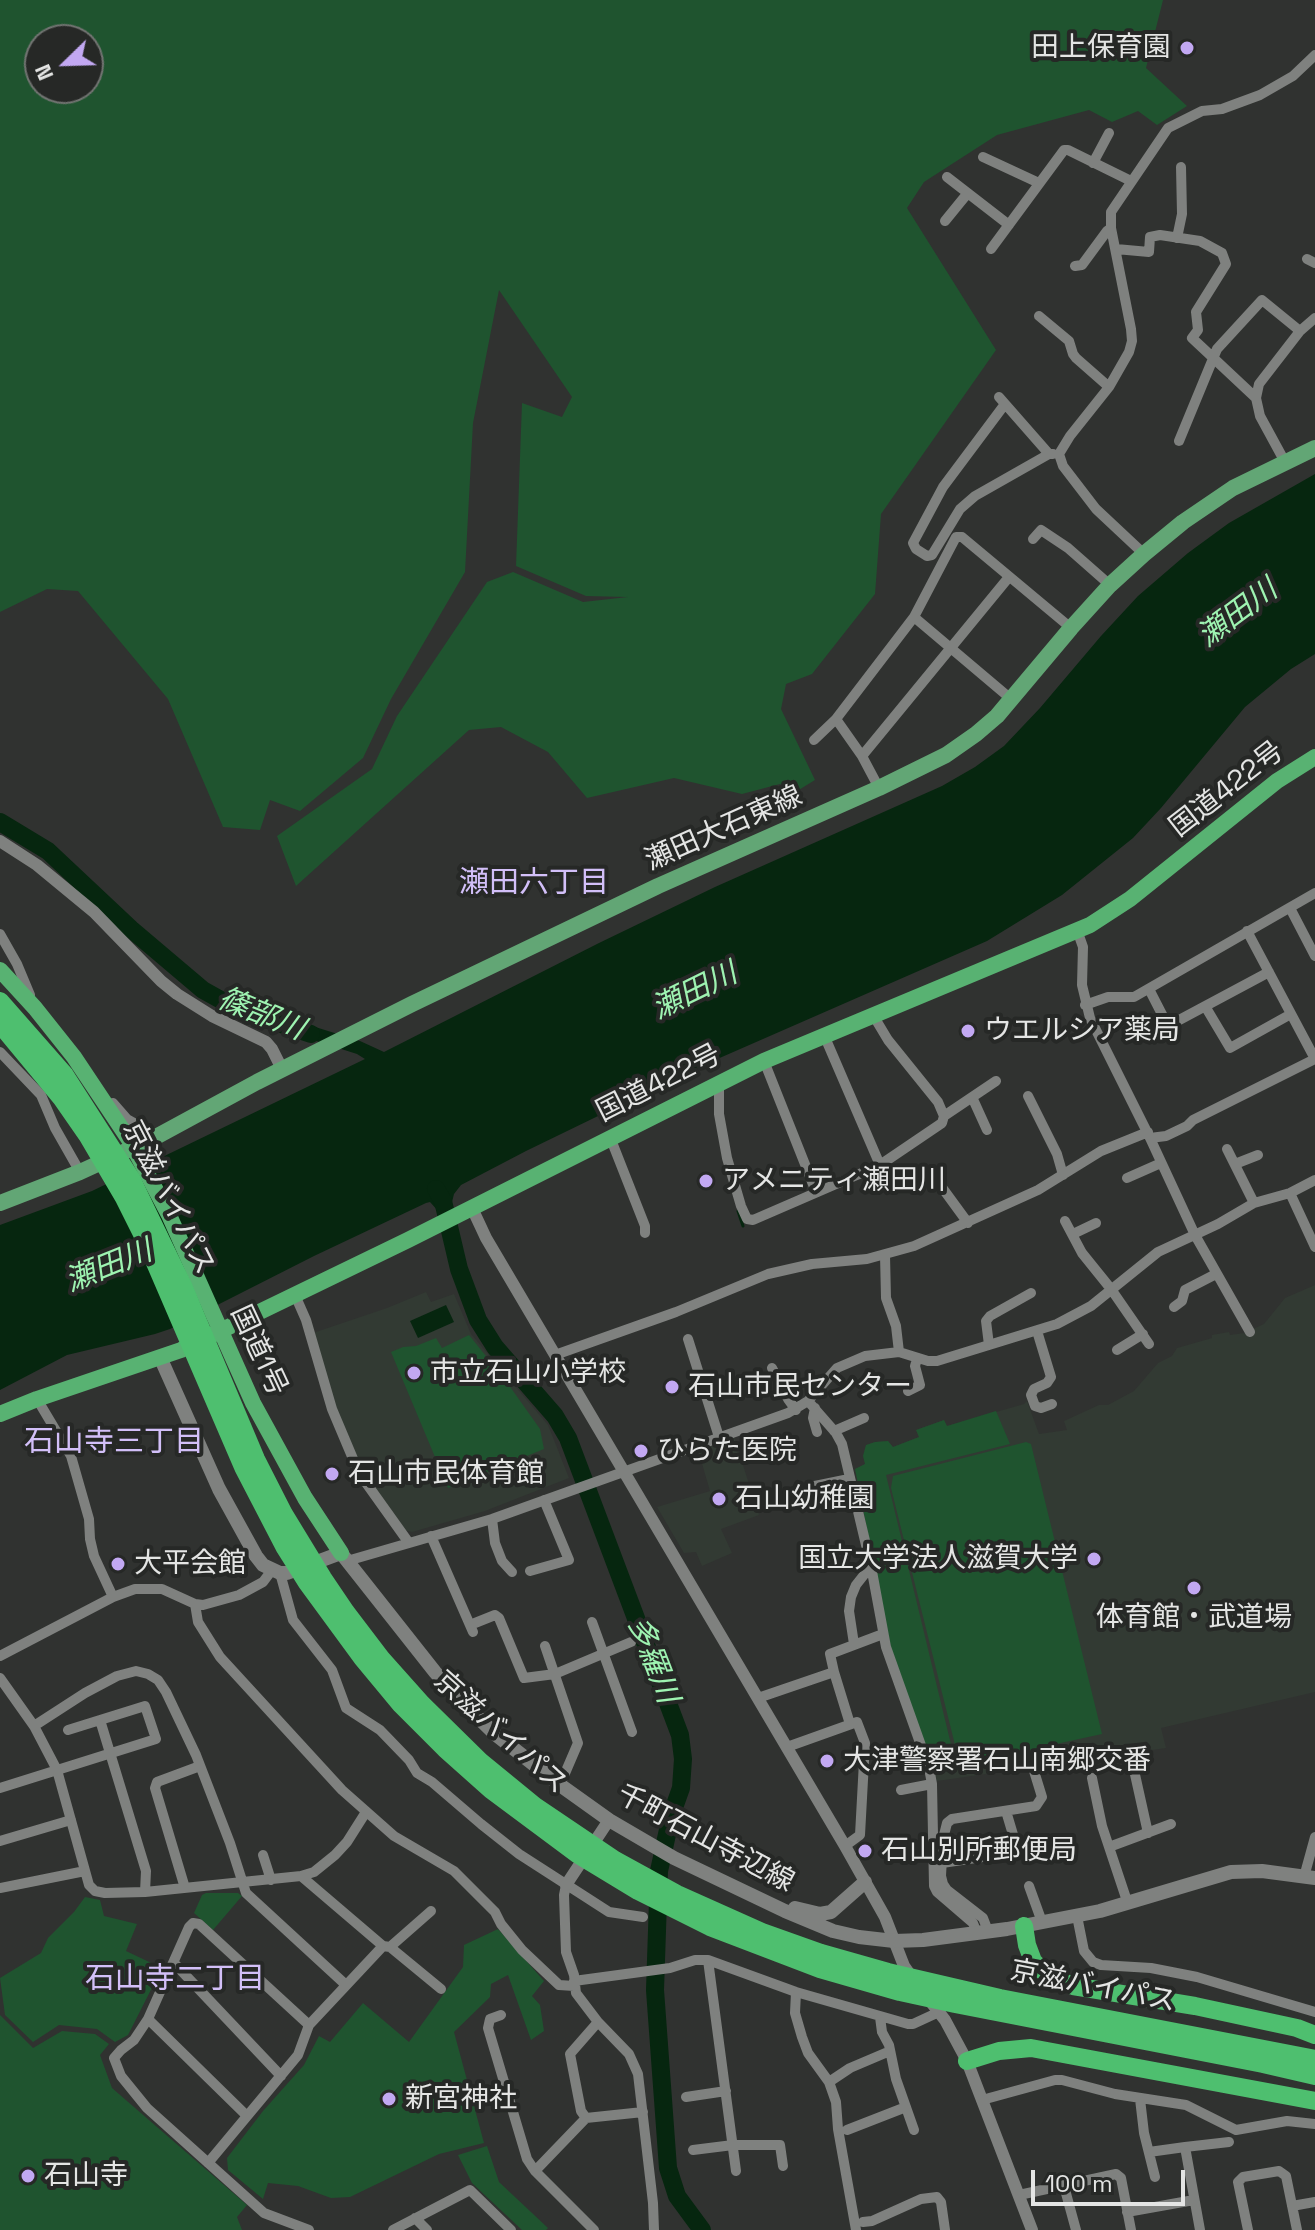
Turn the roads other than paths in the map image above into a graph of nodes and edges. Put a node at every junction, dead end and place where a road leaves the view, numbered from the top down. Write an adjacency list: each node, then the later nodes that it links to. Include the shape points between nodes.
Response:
1 (1315, 55): 7 (street, via 1293,76 1260,95 1202,111 1168,128)
2 (1109, 133): 4 (street)
3 (983, 157): 8 (street)
4 (1093, 163): 7 (street); 8 (street, via 1064,150)
5 (1181, 167): 9 (street)
6 (947, 177): 11 (street)
7 (1131, 181): 14 (street, via 1111,212)
8 (1039, 183): 13 (street)
9 (1182, 192): 10 (street); 15 (street)
10 (1194, 192)
11 (967, 194): 12 (street); 13 (street)
12 (945, 221)
13 (1009, 225): 16 (street)
14 (1111, 228): 17 (street); 18 (street, via 1082,265)
15 (1177, 238): 17 (street, via 1150,237 1149,252); 22 (street, via 1200,241 1222,253 1226,264 1196,312 1198,330 1192,338)
16 (991, 249)
17 (1116, 249): 23 (street, via 1132,341)
18 (1075, 266)
19 (1039, 316): 23 (street)
20 (1315, 318): 21 (street)
21 (1300, 331): 22 (street, via 1262,300); 24 (street, via 1259,384)
22 (1214, 359): 24 (street); 25 (street)
23 (1109, 387): 27 (street)
24 (1256, 398): 28 (street)
25 (1179, 441)
26 (1315, 448): 28 (main road, 瀬田大石東線)
27 (1054, 454): 27 (street, via 1002,401 943,487 913,543 916,549 932,555 960,509 975,496); 30 (street, via 1088,500)
28 (1285, 462): 30 (main road, 瀬田大石東線, via 1219,496)
29 (1033, 539): 32 (street, via 1041,530)
30 (1144, 554): 32 (main road, 瀬田大石東線)
31 (1009, 577): 33 (street, via 956,537); 34 (street); 35 (street)
32 (1110, 585): 34 (main road, 瀬田大石東線)
33 (914, 617): 35 (street); 37 (street)
34 (1071, 628): 36 (main road, 瀬田大石東線)
35 (951, 648): 36 (street); 39 (street)
36 (1011, 699): 41 (main road, 瀬田大石東線, via 963,744)
37 (836, 719): 38 (street); 39 (street)
38 (814, 740)
39 (862, 756): 41 (street)
40 (1315, 757): 45 (highway, 国道422号, via 1112,912)
41 (879, 788): 64 (main road, 瀬田大石東線, via 658,886)
42 (0, 841): 64 (street, via 94,912 177,994 266,1042)
43 (1315, 893): 44 (street)
44 (1290, 908): 46 (street); 48 (street)
45 (1077, 930): 53 (street, via 1083,947); 57 (highway, 国道422号)
46 (1247, 931): 49 (street); 51 (street)
47 (0, 934): 54 (street)
48 (1315, 956)
49 (1269, 972): 55 (street); 56 (street)
50 (5, 975): 131 (highway, 国道1号, via 74,1057 136,1152 266,1427)
51 (1149, 989): 53 (street, via 1134,997 1108,997); 55 (street, via 1168,1026)
52 (0, 1001): 136 (highway, 京滋バイパス, via 65,1075 131,1178)
53 (1085, 1005): 71 (street)
54 (39, 1006): 60 (street); 73 (street, via 115,1105)
55 (1205, 1006): 56 (street, via 1230,1048)
56 (1291, 1014): 62 (street)
57 (873, 1015): 59 (highway, 国道422号); 69 (street)
58 (0, 1024): 136 (highway, 京滋バイパス, via 62,1099 124,1198 243,1467 285,1548)
59 (824, 1035): 63 (highway, 国道422号); 78 (street)
60 (0, 1045)
61 (0, 1052): 80 (street, via 41,1095)
62 (1315, 1059): 71 (street, via 1177,1131)
63 (764, 1061): 66 (highway, 国道422号); 84 (street)
64 (282, 1069): 73 (main road, 瀬田大石東線)
65 (996, 1081): 68 (street)
66 (719, 1082): 72 (highway, 国道422号); 84 (street, via 722,1134 747,1219)
67 (1028, 1096): 81 (street)
68 (972, 1097): 69 (street); 70 (street)
69 (944, 1116): 78 (street, via 942,1123)
70 (987, 1130)
71 (1149, 1135): 76 (street); 81 (street, via 1101,1151)
72 (610, 1137): 88 (highway, 国道422号); 92 (street)
73 (152, 1139): 80 (main road, 瀬田大石東線)
74 (1227, 1149): 77 (street)
75 (1258, 1155): 77 (street)
76 (1161, 1163): 82 (street); 94 (street)
77 (1235, 1164): 87 (street)
78 (880, 1165): 84 (street)
79 (930, 1171): 90 (street)
80 (80, 1172): 86 (main road, 瀬田大石東線)
81 (1063, 1175): 90 (street)
82 (1127, 1178)
83 (1315, 1180): 85 (street)
84 (816, 1192)
85 (1290, 1193): 87 (street); 95 (street)
86 (0, 1203)
87 (1254, 1203): 94 (street)
88 (464, 1212): 100 (highway, 国道422号); 108 (street, via 486,1238)
89 (1065, 1221): 93 (street)
90 (968, 1223): 96 (street)
91 (1096, 1223): 93 (street)
92 (645, 1233)
93 (1073, 1234): 98 (street)
94 (1195, 1235): 97 (street); 98 (street, via 1158,1252)
95 (1315, 1247)
96 (885, 1255): 107 (street, via 886,1298); 108 (street, via 768,1274)
97 (1216, 1274): 101 (street, via 1185,1290); 103 (street)
98 (1111, 1289): 102 (street, via 1073,1317); 106 (street, via 1146,1339)
99 (1031, 1293): 105 (street, via 990,1316)
100 (295, 1295): 109 (highway, 国道422号); 130 (street, via 359,1473)
101 (1174, 1307)
102 (1037, 1331): 105 (street); 117 (street, via 1051,1377 1031,1395 1035,1406)
103 (1250, 1332)
104 (688, 1339): 114 (street)
105 (989, 1345): 110 (street, via 937,1361)
106 (1117, 1350)
107 (899, 1352): 110 (street); 116 (street, via 865,1356 837,1368)
108 (555, 1355): 124 (street)
109 (160, 1357): 115 (highway, 国道422号); 134 (main road, via 219,1489 256,1556)
110 (917, 1359): 113 (street, via 920,1385)
111 (772, 1368): 118 (street)
112 (735, 1383): 114 (street)
113 (908, 1391)
114 (705, 1394): 123 (street)
115 (37, 1399): 119 (highway, 国道422号); 137 (street, via 71,1456 94,1556)
116 (811, 1404): 118 (street); 121 (street); 122 (street)
117 (1052, 1404)
118 (796, 1410): 123 (street)
119 (0, 1414)
120 (864, 1418): 121 (street)
121 (834, 1431): 125 (street)
122 (817, 1432)
123 (719, 1437): 124 (street)
124 (624, 1472): 127 (street); 149 (street)
125 (849, 1479): 126 (street); 132 (street)
126 (810, 1487)
127 (544, 1500): 128 (street); 133 (street, via 569,1560)
128 (492, 1519): 129 (street); 135 (street, via 495,1543)
129 (431, 1536): 130 (street); 147 (street, via 472,1629 495,1615 524,1678)
130 (409, 1543): 131 (street)
131 (344, 1557): 134 (main road); 163 (main road, 千町石山寺辺線, via 456,1696)
132 (871, 1566): 140 (street); 142 (street, via 851,1597)
133 (530, 1571)
134 (276, 1572): 138 (street, via 239,1595); 184 (street, via 293,1620 332,1670 346,1708 380,1730 417,1773)
135 (512, 1572)
136 (315, 1580): 190 (highway, 京滋バイパス, via 443,1726 511,1787 581,1848)
137 (113, 1597): 138 (street, via 135,1589 162,1589); 145 (street)
138 (195, 1604): 167 (street, via 198,1622 220,1657)
139 (592, 1622): 144 (street)
140 (883, 1634): 142 (street); 162 (street)
141 (631, 1642): 144 (street)
142 (854, 1644): 146 (street, via 830,1654)
143 (545, 1646): 147 (street)
144 (604, 1654): 147 (street); 154 (street)
145 (0, 1656)
146 (834, 1672): 149 (street); 151 (street)
147 (555, 1674): 163 (street, via 578,1743)
148 (0, 1678): 152 (street)
149 (758, 1698): 155 (street)
150 (100, 1720): 153 (street); 156 (street); 156 (street, via 145,1706 156,1739)
151 (850, 1724): 155 (street); 174 (street, via 857,1722 865,1743 860,1835)
152 (34, 1726): 158 (street, via 85,1693 136,1671 158,1680); 159 (street)
153 (68, 1730)
154 (632, 1732)
155 (787, 1747): 174 (street)
156 (110, 1753): 159 (street); 188 (street, via 146,1871)
157 (1132, 1761): 171 (street)
158 (200, 1766): 183 (street); 187 (street, via 157,1782 155,1788)
159 (57, 1770): 164 (street); 168 (street)
160 (1034, 1771): 166 (street, via 1040,1803)
161 (1092, 1778): 175 (street)
162 (932, 1784): 165 (street); 196 (street, via 934,1886)
163 (560, 1785): 169 (main road, 千町石山寺辺線)
164 (0, 1788)
165 (901, 1790)
166 (1006, 1811): 177 (street, via 947,1823); 177 (street, via 1016,1852)
167 (366, 1812): 179 (street, via 335,1855); 201 (street, via 394,1836 454,1871 559,1985)
168 (71, 1820): 173 (street); 178 (street)
169 (609, 1820): 184 (street); 189 (main road, 千町石山寺辺線)
170 (1171, 1824): 171 (street)
171 (1148, 1833): 175 (street)
172 (1315, 1837): 180 (street)
173 (0, 1841)
174 (845, 1846): 182 (street)
175 (1109, 1847): 191 (street)
176 (263, 1855): 181 (street)
177 (942, 1863): 196 (street, via 947,1890 983,1918)
178 (85, 1871): 186 (street); 188 (street, via 95,1891)
179 (301, 1876): 181 (street); 198 (street)
180 (1310, 1878): 191 (main road, 千町石山寺辺線, via 1231,1872)
181 (271, 1880): 183 (street)
182 (865, 1882): 189 (main road, via 826,1913); 197 (street)
183 (243, 1883): 187 (street); 202 (street, via 246,1893)
184 (566, 1885): 194 (street, via 609,1912); 201 (street, via 566,1952)
185 (1029, 1886): 195 (street)
186 (0, 1888)
187 (185, 1888): 188 (street)
188 (145, 1892)
189 (760, 1899): 197 (main road, 千町石山寺辺線, via 833,1931)
190 (676, 1902): 205 (highway, 京滋バイパス, via 765,1949); 214 (highway, 京滋バイパス, via 888,1972)
191 (1128, 1904): 193 (main road, 千町石山寺辺線)
192 (431, 1911): 198 (street)
193 (1077, 1916): 195 (main road, 千町石山寺辺線); 206 (street, via 1084,1951 1093,1962 1197,1977)
194 (643, 1917)
195 (1033, 1924): 196 (main road, 千町石山寺辺線); 212 (highway, via 1033,1961 1047,1975 1073,1986)
196 (982, 1932): 197 (main road, 千町石山寺辺線)
197 (894, 1941): 205 (street, via 910,1976)
198 (387, 1946): 202 (street); 203 (street)
199 (708, 1960): 201 (street); 204 (street); 219 (street)
200 (174, 1963): 209 (street); 211 (street, via 189,1927 199,1924); 216 (street)
201 (574, 1983): 210 (street)
202 (346, 1985): 211 (street)
203 (441, 1989)
204 (796, 1992): 208 (street); 218 (street, via 795,2013 805,2045)
205 (947, 2008): 208 (street, via 913,2024); 215 (street); 217 (highway, 京滋バイパス)
206 (1315, 2012)
207 (501, 2015): 238 (street, via 490,2019 488,2028)
208 (880, 2017): 213 (street)
209 (148, 2019): 226 (street); 236 (street, via 114,2058 121,2076 147,2108)
210 (598, 2022): 225 (street, via 635,2063); 227 (street, via 570,2054)
211 (309, 2025): 216 (street, via 298,2055)
212 (1309, 2031)
213 (890, 2051): 218 (street); 224 (street)
214 (1315, 2059)
215 (967, 2061): 222 (street); 223 (highway, via 1031,2048)
216 (281, 2076): 226 (street)
217 (1315, 2076)
218 (829, 2082): 248 (street)
219 (726, 2091): 220 (street); 232 (street)
220 (686, 2097)
221 (1140, 2099): 222 (street, via 1055,2080); 228 (street, via 1186,2105 1236,2130 1287,2121); 235 (street)
222 (982, 2100): 242 (street)
223 (1315, 2101)
224 (906, 2107): 229 (street); 230 (street)
225 (643, 2112): 227 (street); 254 (street)
226 (247, 2116): 236 (street)
227 (586, 2118): 238 (street)
228 (1315, 2124)
229 (847, 2130)
230 (914, 2130)
231 (1229, 2142): 233 (street)
232 (733, 2145): 234 (street); 237 (street, via 780,2145); 239 (street)
233 (1185, 2147): 235 (street); 243 (street)
234 (693, 2150)
235 (1149, 2152): 240 (street)
236 (208, 2163): 249 (street, via 264,2213)
237 (783, 2166)
238 (535, 2171): 253 (street)
239 (736, 2171)
240 (1155, 2177)
241 (1064, 2186): 242 (street); 246 (street, via 1116,2174); 257 (street)
242 (1019, 2195): 256 (street)
243 (1194, 2200): 246 (street); 259 (street)
244 (1315, 2202): 245 (street)
245 (1292, 2206): 260 (street, via 1286,2176 1279,2171 1243,2177 1238,2182); 261 (street)
246 (1127, 2212): 258 (street)
247 (415, 2218): 250 (street); 251 (street); 252 (street, via 470,2190)
248 (860, 2226): 255 (street, via 937,2197)
249 (309, 2230)
250 (393, 2230)
251 (427, 2230)
252 (511, 2230)
253 (594, 2230)
254 (654, 2230)
255 (945, 2230)
256 (1032, 2230)
257 (1076, 2230)
258 (1131, 2230)
259 (1200, 2230)
260 (1248, 2230)
261 (1297, 2230)

